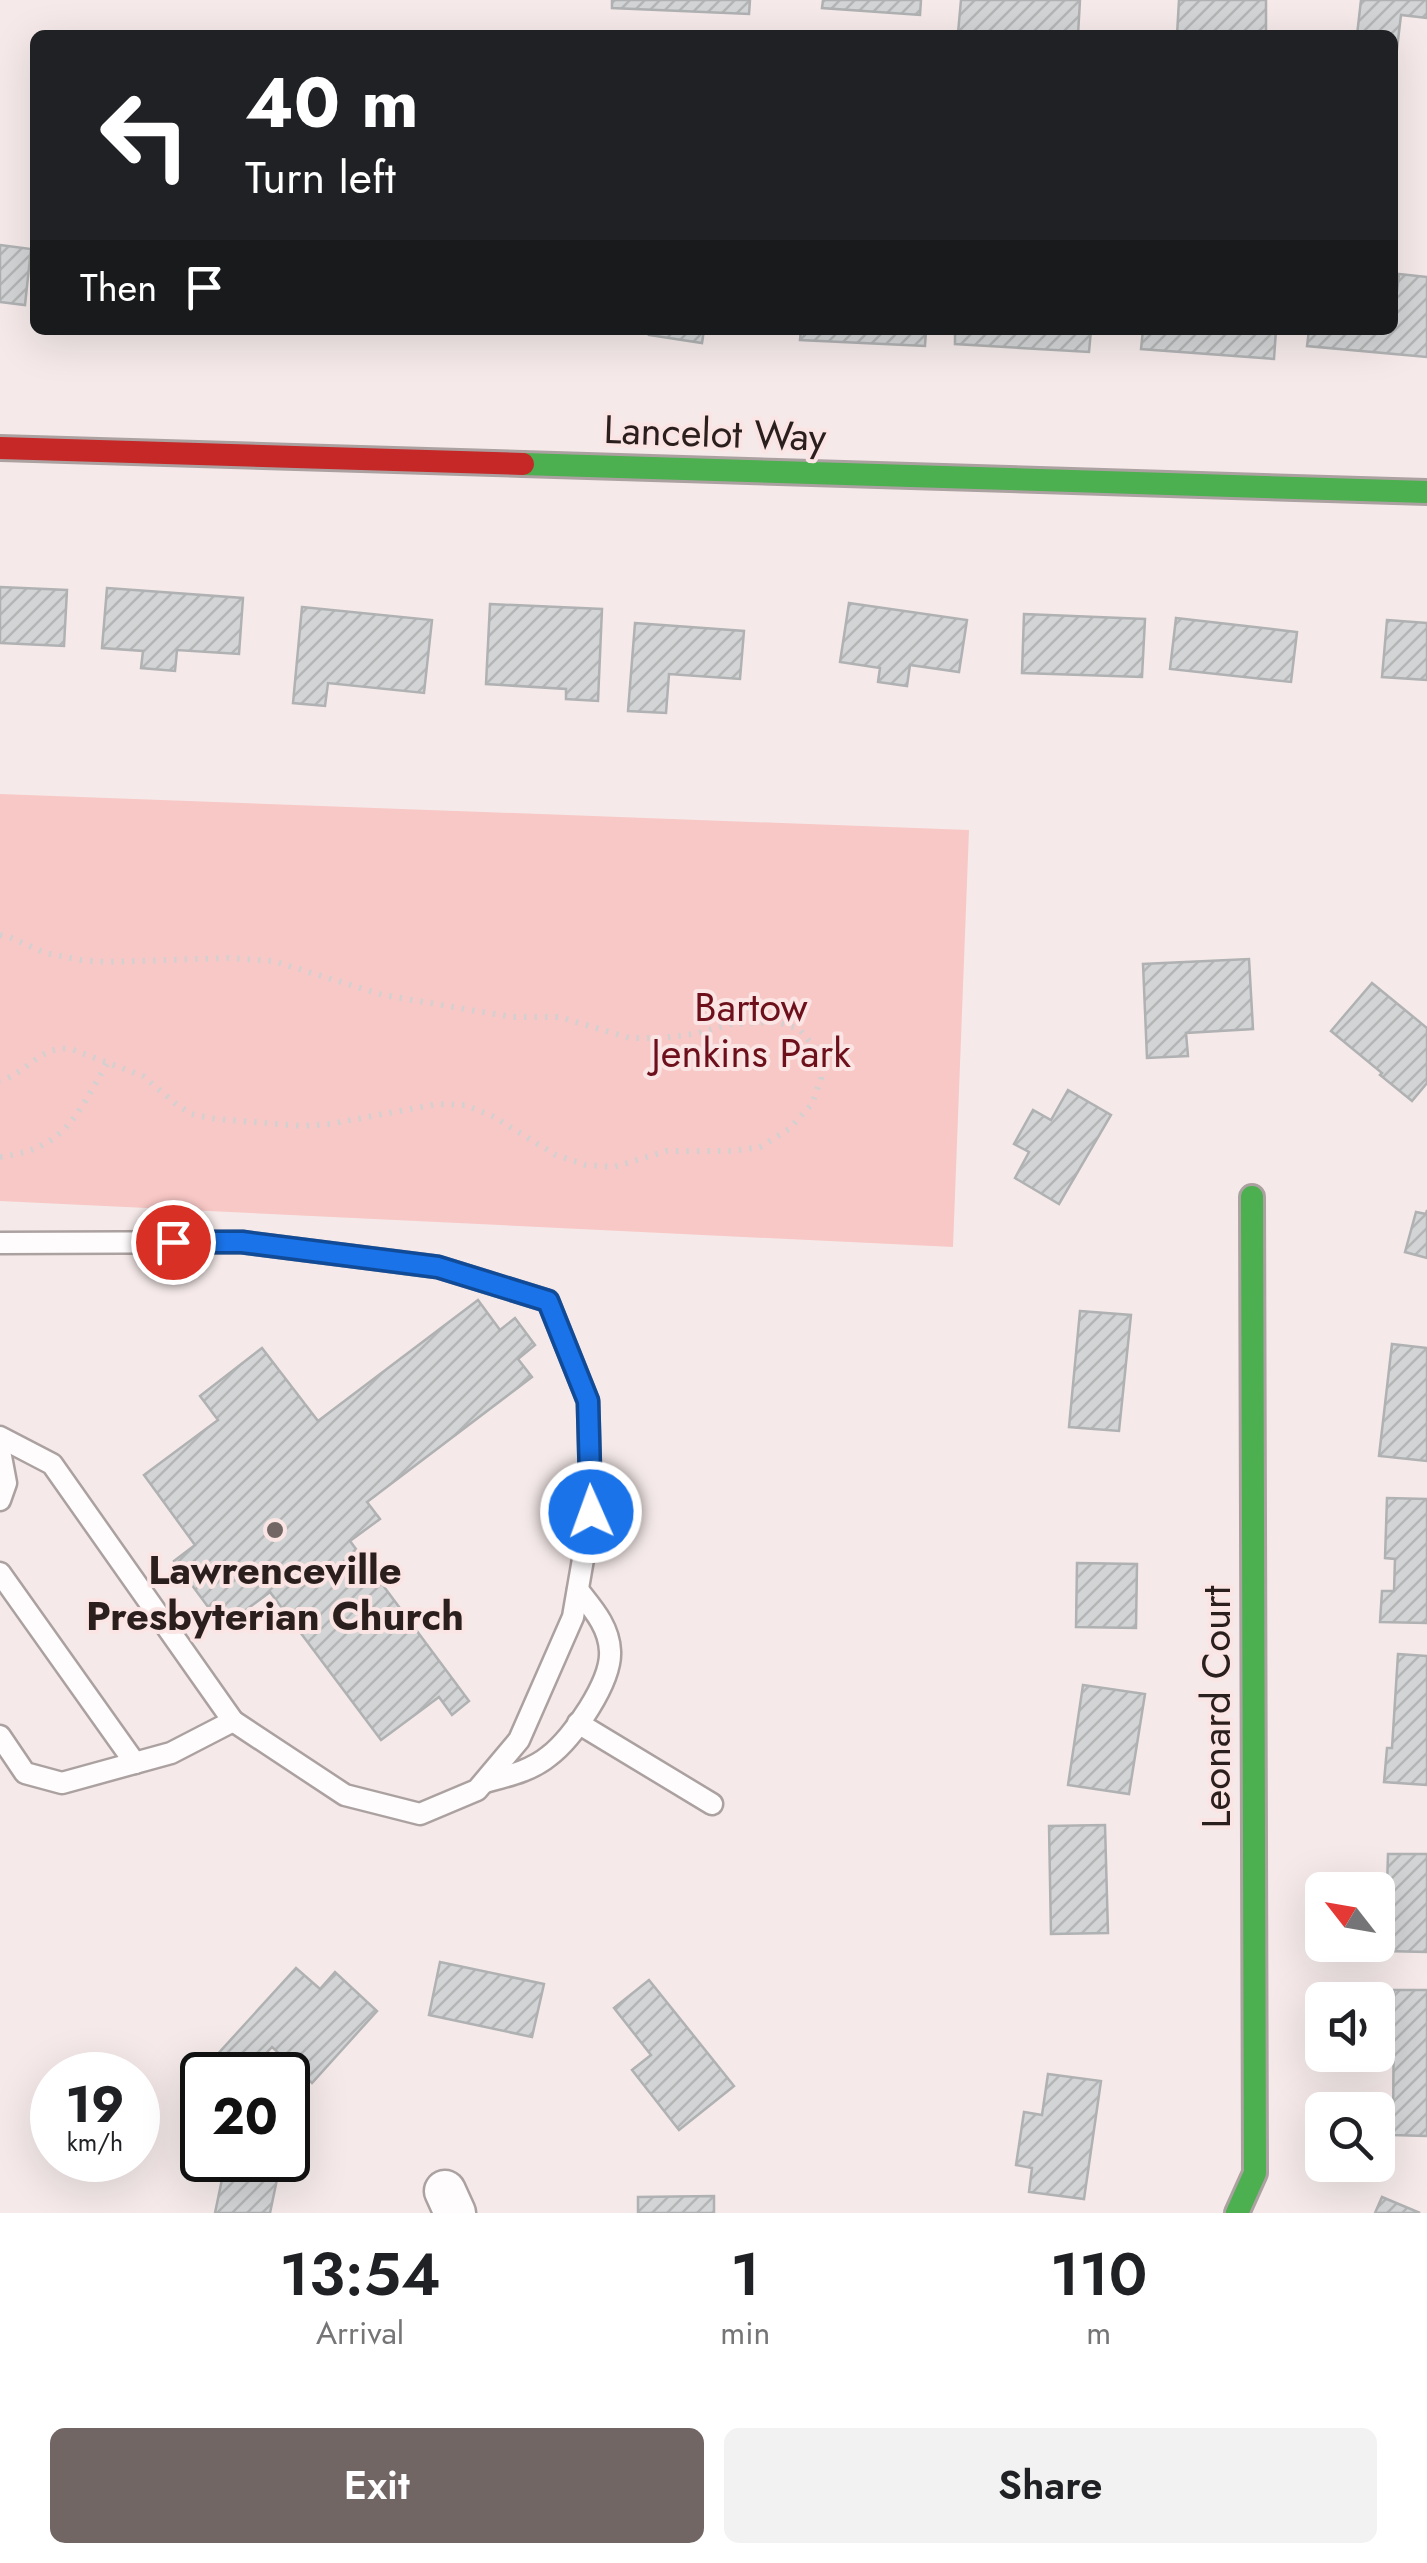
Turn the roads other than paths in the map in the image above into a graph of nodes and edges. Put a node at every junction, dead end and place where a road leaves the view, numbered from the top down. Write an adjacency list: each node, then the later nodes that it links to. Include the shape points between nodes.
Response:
1 (0, 448): 2 (street, Lancelot Way)
2 (1427, 492)
3 (1252, 1196): 16 (street, Leonard Court, via 1256,2173)
4 (0, 1243): 9 (lane, via 242,1242 438,1267 548,1301 588,1401 591,1512)
5 (0, 1437): 10 (lane, via 52,1464)
6 (0, 1452): 7 (lane, via 6,1483)
7 (0, 1500)
8 (0, 1573): 13 (lane)
9 (578, 1590): 11 (lane, via 602,1620 610,1650 606,1679); 14 (lane, via 520,1740)
10 (233, 1721): 13 (lane, via 171,1754); 14 (lane, via 344,1795 420,1814)
11 (578, 1723): 14 (lane, via 550,1756); 15 (lane)
12 (0, 1736): 13 (lane, via 25,1773 62,1783)
13 (135, 1763)
14 (484, 1782)
15 (712, 1804)
16 (1238, 2213)

